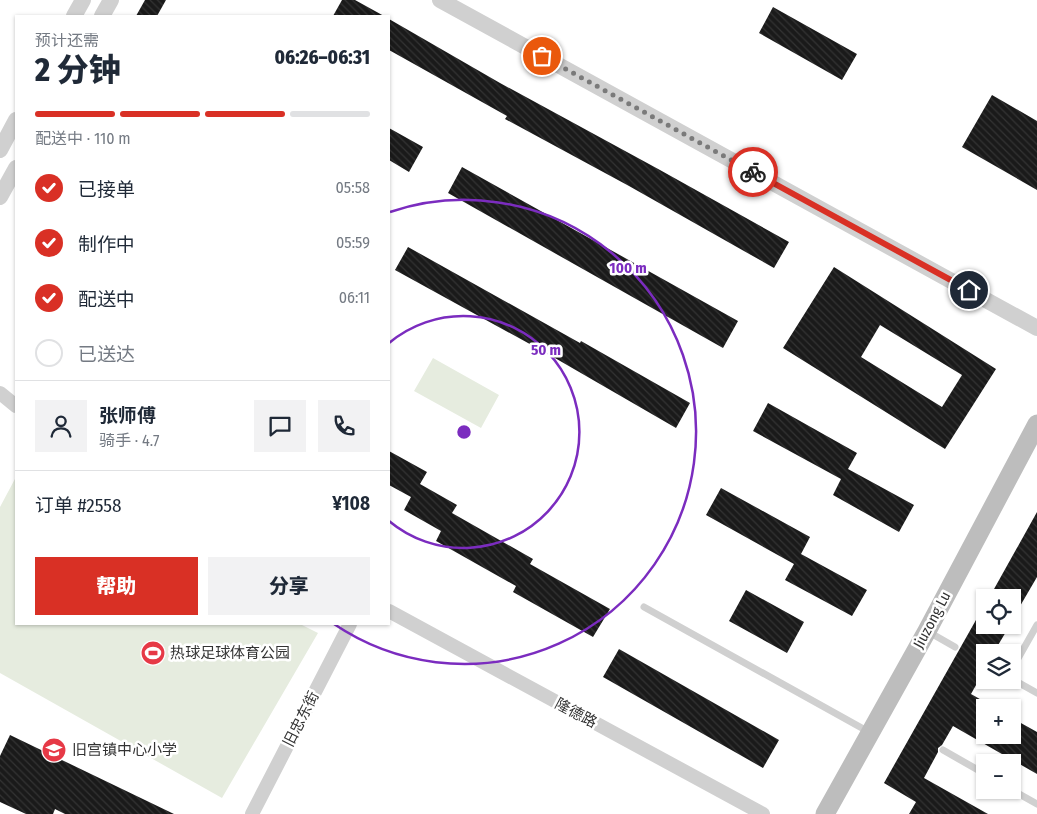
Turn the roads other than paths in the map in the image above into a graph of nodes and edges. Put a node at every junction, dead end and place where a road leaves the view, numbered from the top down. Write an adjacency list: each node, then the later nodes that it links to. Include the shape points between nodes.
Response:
1 (83, 0): 4 (street)
2 (111, 0): 5 (street)
3 (440, 0): 10 (street)
4 (75, 15)
5 (103, 15)
6 (15, 122): 7 (street)
7 (0, 150)
8 (15, 170): 9 (street)
9 (0, 197)
10 (1037, 328)
11 (0, 393): 12 (street)
12 (15, 405)
13 (1037, 424): 18 (main road, Jiuzong Lu)
14 (644, 607): 23 (lane)
15 (390, 612): 29 (street, 隆德路)
16 (1037, 624): 20 (lane)
17 (349, 625): 28 (street, 旧忠东街)
18 (926, 631): 19 (lane); 23 (main road, Jiuzong Lu)
19 (955, 647)
20 (1021, 653)
21 (1021, 684): 22 (lane)
22 (1037, 693)
23 (871, 733): 30 (main road, Jiuzong Lu)
24 (943, 750): 25 (lane)
25 (976, 769)
26 (1021, 795): 27 (lane)
27 (1037, 804)
28 (252, 814)
29 (762, 814)
30 (825, 814)

